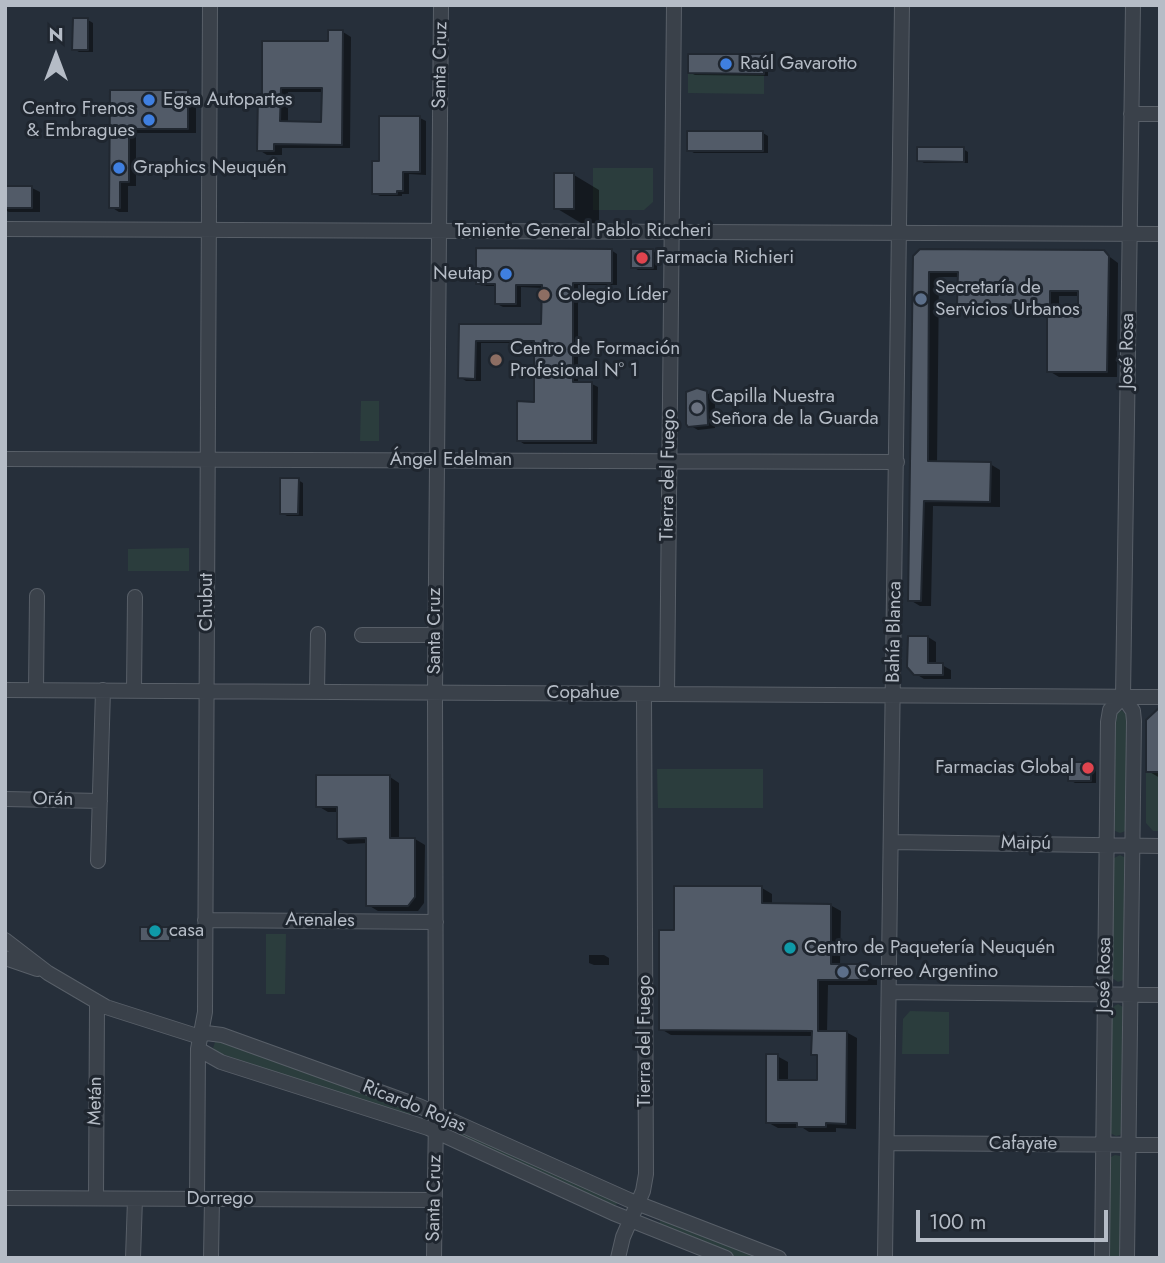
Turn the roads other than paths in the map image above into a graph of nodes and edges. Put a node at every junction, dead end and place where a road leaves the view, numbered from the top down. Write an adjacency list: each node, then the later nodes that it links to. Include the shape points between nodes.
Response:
1 (210, 5): 9 (street, Chubut)
2 (442, 5): 10 (street, Santa Cruz)
3 (674, 5): 11 (street, Tierra del Fuego)
4 (902, 5): 12 (street, Bahía Blanca)
5 (1133, 5): 6 (street, José Rosa)
6 (1131, 114): 7 (street); 13 (street, José Rosa)
7 (1160, 114)
8 (5, 229): 9 (street, Teniente General Pablo Riccheri)
9 (209, 230): 10 (street, Teniente General Pablo Riccheri); 16 (street, Chubut)
10 (439, 230): 11 (street, Teniente General Pablo Riccheri); 17 (street, Santa Cruz)
11 (671, 232): 12 (street, Teniente General Pablo Riccheri); 18 (street, Tierra del Fuego)
12 (900, 232): 13 (street, Teniente General Pablo Riccheri); 19 (street, Bahía Blanca)
13 (1129, 234): 14 (street, Teniente General Pablo Riccheri); 35 (street, José Rosa)
14 (1160, 234)
15 (5, 459): 16 (street, Ángel Edelman)
16 (207, 459): 17 (street, Ángel Edelman); 29 (street, Chubut)
17 (437, 460): 18 (street, Ángel Edelman); 24 (street, Santa Cruz)
18 (669, 461): 19 (street, Ángel Edelman); 33 (street, Tierra del Fuego)
19 (897, 462): 34 (street, Bahía Blanca)
20 (37, 596): 26 (street)
21 (135, 597): 28 (street)
22 (318, 634): 30 (street)
23 (362, 635): 24 (street)
24 (435, 635): 31 (street, Santa Cruz)
25 (5, 690): 26 (street, Copahue)
26 (36, 690): 27 (street, Copahue)
27 (103, 690): 28 (street, Copahue); 38 (street)
28 (134, 690): 29 (street, Copahue)
29 (207, 691): 30 (street, Copahue); 44 (street, Chubut)
30 (317, 691): 31 (street, Copahue)
31 (435, 692): 32 (street, Copahue); 45 (street, Santa Cruz)
32 (644, 694): 33 (street, Copahue); 67 (street, Tierra del Fuego, via 646,1174)
33 (667, 694): 34 (street, Copahue)
34 (894, 695): 35 (street, Copahue); 39 (street, Bahía Blanca)
35 (1123, 697): 36 (street, Copahue); 40 (street, José Rosa, via 1110,710 1108,722); 41 (street, José Rosa, via 1134,721)
36 (1160, 697)
37 (5, 799): 38 (street, Orán)
38 (100, 801): 43 (street)
39 (891, 842): 40 (street, Maipú); 49 (street, Bahía Blanca)
40 (1106, 845): 41 (street, Maipú); 50 (street, José Rosa)
41 (1133, 845): 42 (street, Maipú); 51 (street, José Rosa)
42 (1160, 846)
43 (98, 861)
44 (205, 920): 45 (street, Arenales); 54 (street, Chubut, via 205,1012)
45 (436, 922): 55 (street, Santa Cruz)
46 (5, 940): 48 (street, Ricardo Rojas)
47 (5, 958): 48 (street, Ricardo Rojas)
48 (48, 973): 53 (street, Ricardo Rojas)
49 (889, 992): 50 (street); 57 (street, Bahía Blanca)
50 (1105, 995): 51 (street); 58 (street, José Rosa)
51 (1131, 995): 52 (street); 59 (street, José Rosa)
52 (1160, 995)
53 (97, 1004): 54 (street, Ricardo Rojas); 62 (street, Metán)
54 (199, 1043): 55 (street, Ricardo Rojas, via 206,1033 222,1035); 56 (street, Ricardo Rojas, via 221,1062); 64 (street, Chubut)
55 (436, 1114): 56 (street, Santa Cruz); 67 (street, Ricardo Rojas)
56 (436, 1132): 66 (street, Santa Cruz); 68 (street, Ricardo Rojas)
57 (887, 1143): 58 (street, Cafayate); 75 (street, Bahía Blanca)
58 (1103, 1144): 59 (street, Cafayate); 76 (street, José Rosa)
59 (1129, 1144): 60 (street, Cafayate); 77 (street, José Rosa)
60 (1160, 1145)
61 (5, 1198): 62 (street, Dorrego)
62 (96, 1198): 63 (street, Dorrego)
63 (135, 1199): 64 (street, Dorrego); 69 (street)
64 (197, 1199): 65 (street, Dorrego)
65 (212, 1199): 66 (street, Dorrego); 70 (street)
66 (435, 1200): 71 (street, Santa Cruz)
67 (637, 1204): 68 (street, Tierra del Fuego); 74 (street, Ricardo Rojas)
68 (631, 1220): 72 (street, Tierra del Fuego); 73 (street, Ricardo Rojas)
69 (133, 1258)
70 (211, 1258)
71 (434, 1258)
72 (618, 1258)
73 (726, 1258)
74 (779, 1258)
75 (885, 1258)
76 (1102, 1258)
77 (1128, 1258)

